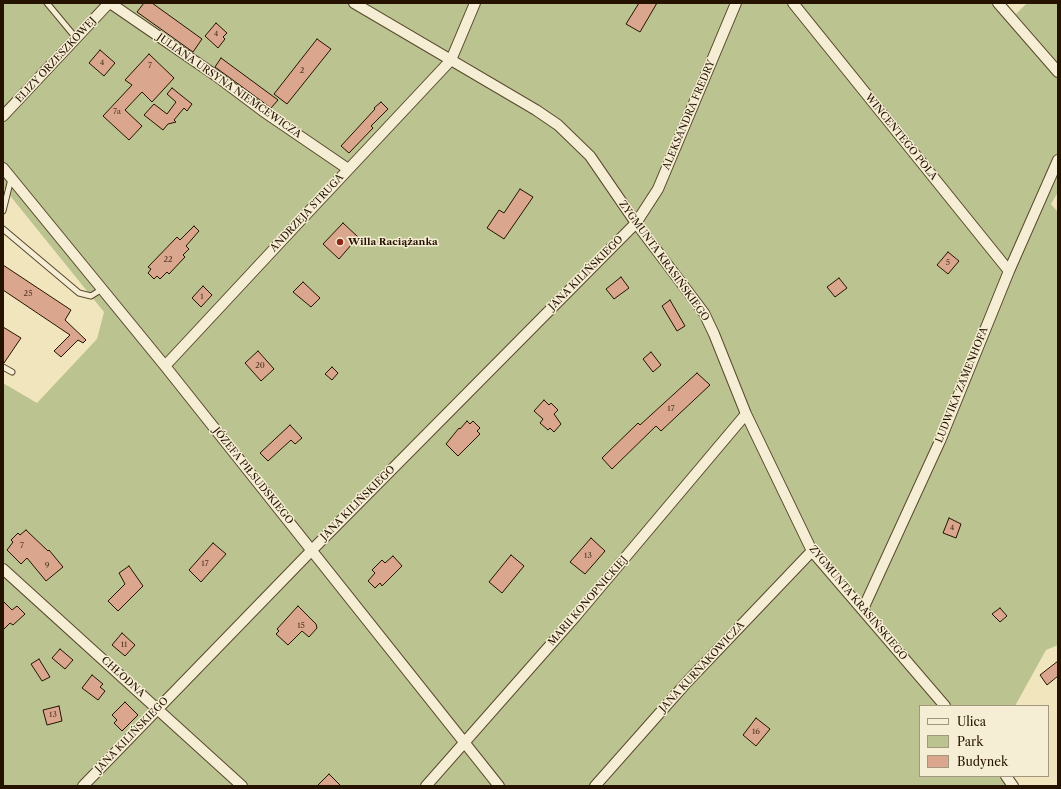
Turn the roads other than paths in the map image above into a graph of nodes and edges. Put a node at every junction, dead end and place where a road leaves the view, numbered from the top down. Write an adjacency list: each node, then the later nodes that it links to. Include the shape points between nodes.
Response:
1 (47, 3): 8 (lane)
2 (109, 3): 8 (street, ELIZY ORZESZKOWEJ); 14 (street, JULIANA URSYNA NIEMCEWICZA)
3 (354, 3): 9 (street, ZYGMUNTA KRASIŃSKIEGO)
4 (475, 3): 9 (street)
5 (736, 3): 17 (street, ALEKSANDRA FREDRY, via 658,189)
6 (793, 3): 19 (street, WINCENTEGO POLA)
7 (998, 3): 10 (street)
8 (76, 38): 11 (street, ELIZY ORZESZKOWEJ)
9 (451, 60): 14 (street, ANDRZEJA STRUGA); 17 (street, ZYGMUNTA KRASIŃSKIEGO, via 558,125 590,156)
10 (1058, 72)
11 (3, 116)
12 (1058, 160): 19 (street, LUDWIKA ZAMENHOFA)
13 (3, 168): 15 (street, JÓZEFA PIŁSUDSKIEGO)
14 (348, 169): 21 (street, ANDRZEJA STRUGA)
15 (11, 178): 16 (lane); 20 (street, JÓZEFA PIŁSUDSKIEGO)
16 (3, 211)
17 (636, 223): 24 (street, ZYGMUNTA KRASIŃSKIEGO, via 704,313); 25 (street, JANA KILIŃSKIEGO)
18 (3, 229): 20 (lane, via 79,293 91,296)
19 (1009, 271): 28 (street, LUDWIKA ZAMENHOFA, via 940,441)
20 (102, 289): 21 (street, JÓZEFA PIŁSUDSKIEGO)
21 (165, 366): 25 (street, JÓZEFA PIŁSUDSKIEGO)
22 (3, 367): 23 (lane)
23 (12, 372)
24 (746, 414): 26 (street, ZYGMUNTA KRASIŃSKIEGO); 31 (street, MARII KONOPNICKIEJ, via 575,617)
25 (312, 550): 30 (street, JANA KILIŃSKIEGO); 31 (street, JÓZEFA PIŁSUDSKIEGO)
26 (812, 551): 28 (street, ZYGMUNTA KRASIŃSKIEGO); 37 (street, JANA KURNAKOWICZA, via 688,681)
27 (3, 569): 30 (street, CHŁODNA)
28 (863, 609): 29 (street, ZYGMUNTA KRASIŃSKIEGO)
29 (944, 705)
30 (158, 709): 33 (street, JANA KILIŃSKIEGO); 34 (street, CHŁODNA)
31 (464, 742): 35 (street, MARII KONOPNICKIEJ); 36 (street, JÓZEFA PIŁSUDSKIEGO)
32 (1007, 777): 38 (street)
33 (83, 786)
34 (242, 786)
35 (426, 786)
36 (499, 786)
37 (596, 786)
38 (1013, 786)

